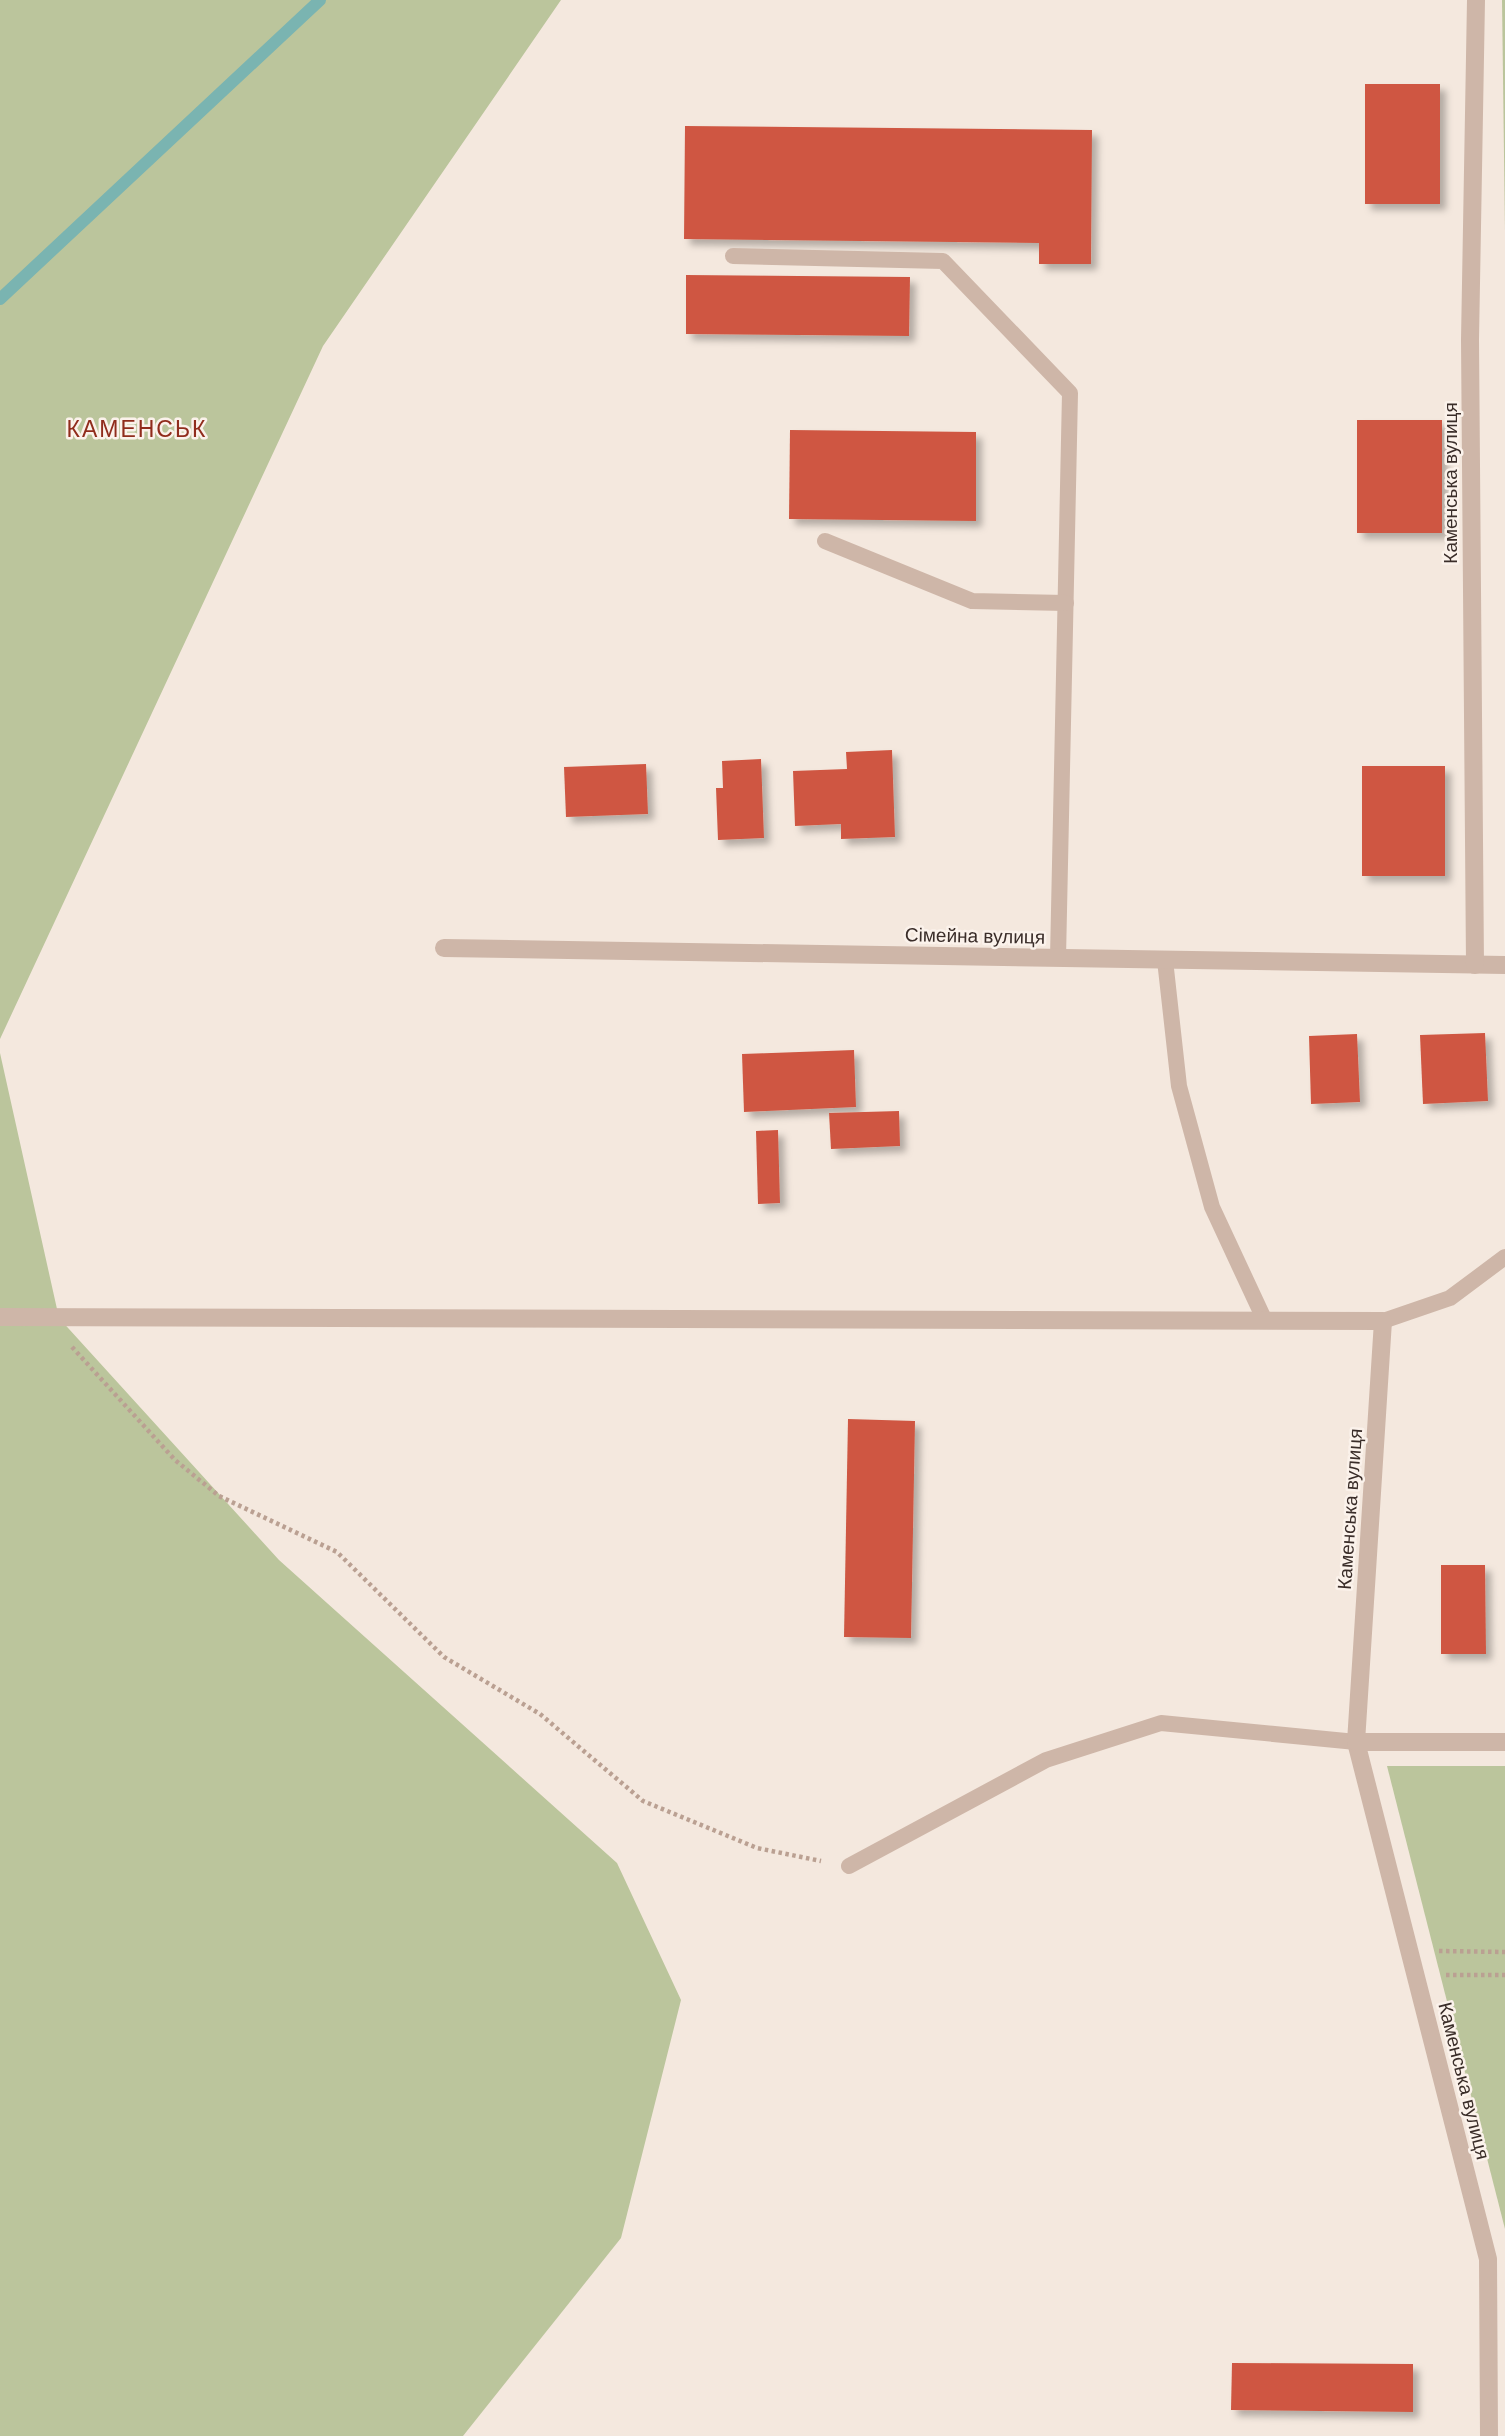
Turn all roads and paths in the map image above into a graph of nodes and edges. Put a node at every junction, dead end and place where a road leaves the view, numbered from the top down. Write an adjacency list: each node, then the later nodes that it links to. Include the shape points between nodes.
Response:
1 (1476, 0): 8 (street, Каменська вулиця, via 1470,340)
2 (733, 256): 4 (lane, via 943,261 998,317 1070,393)
3 (825, 541): 4 (lane, via 972,601)
4 (1066, 603): 6 (lane)
5 (444, 948): 6 (street, Сімейна вулиця)
6 (1058, 958): 7 (street, Сімейна вулиця)
7 (1166, 960): 8 (street, Сімейна вулиця); 13 (lane, via 1179,1086 1212,1207)
8 (1475, 965): 9 (street, Сімейна вулиця)
9 (1505, 965)
10 (1505, 1257): 14 (lane, via 1450,1298)
11 (0, 1317): 12 (street)
12 (46, 1318): 13 (street); 17 (path, via 175,1460 219,1496 337,1552 444,1657 540,1714 643,1801 757,1848)
13 (1265, 1321): 14 (street)
14 (1383, 1321): 15 (street, Каменська вулиця)
15 (1356, 1742): 16 (street); 17 (lane, via 1161,1723 1046,1760); 18 (street, Каменська вулиця)
16 (1505, 1742)
17 (849, 1866)
18 (1409, 1951): 19 (path); 20 (street, Каменська вулиця)
19 (1505, 1952)
20 (1416, 1975): 21 (path); 22 (street, Каменська вулиця)
21 (1505, 1975)
22 (1497, 2259): 23 (street, Каменська вулиця)
23 (1489, 2436)

